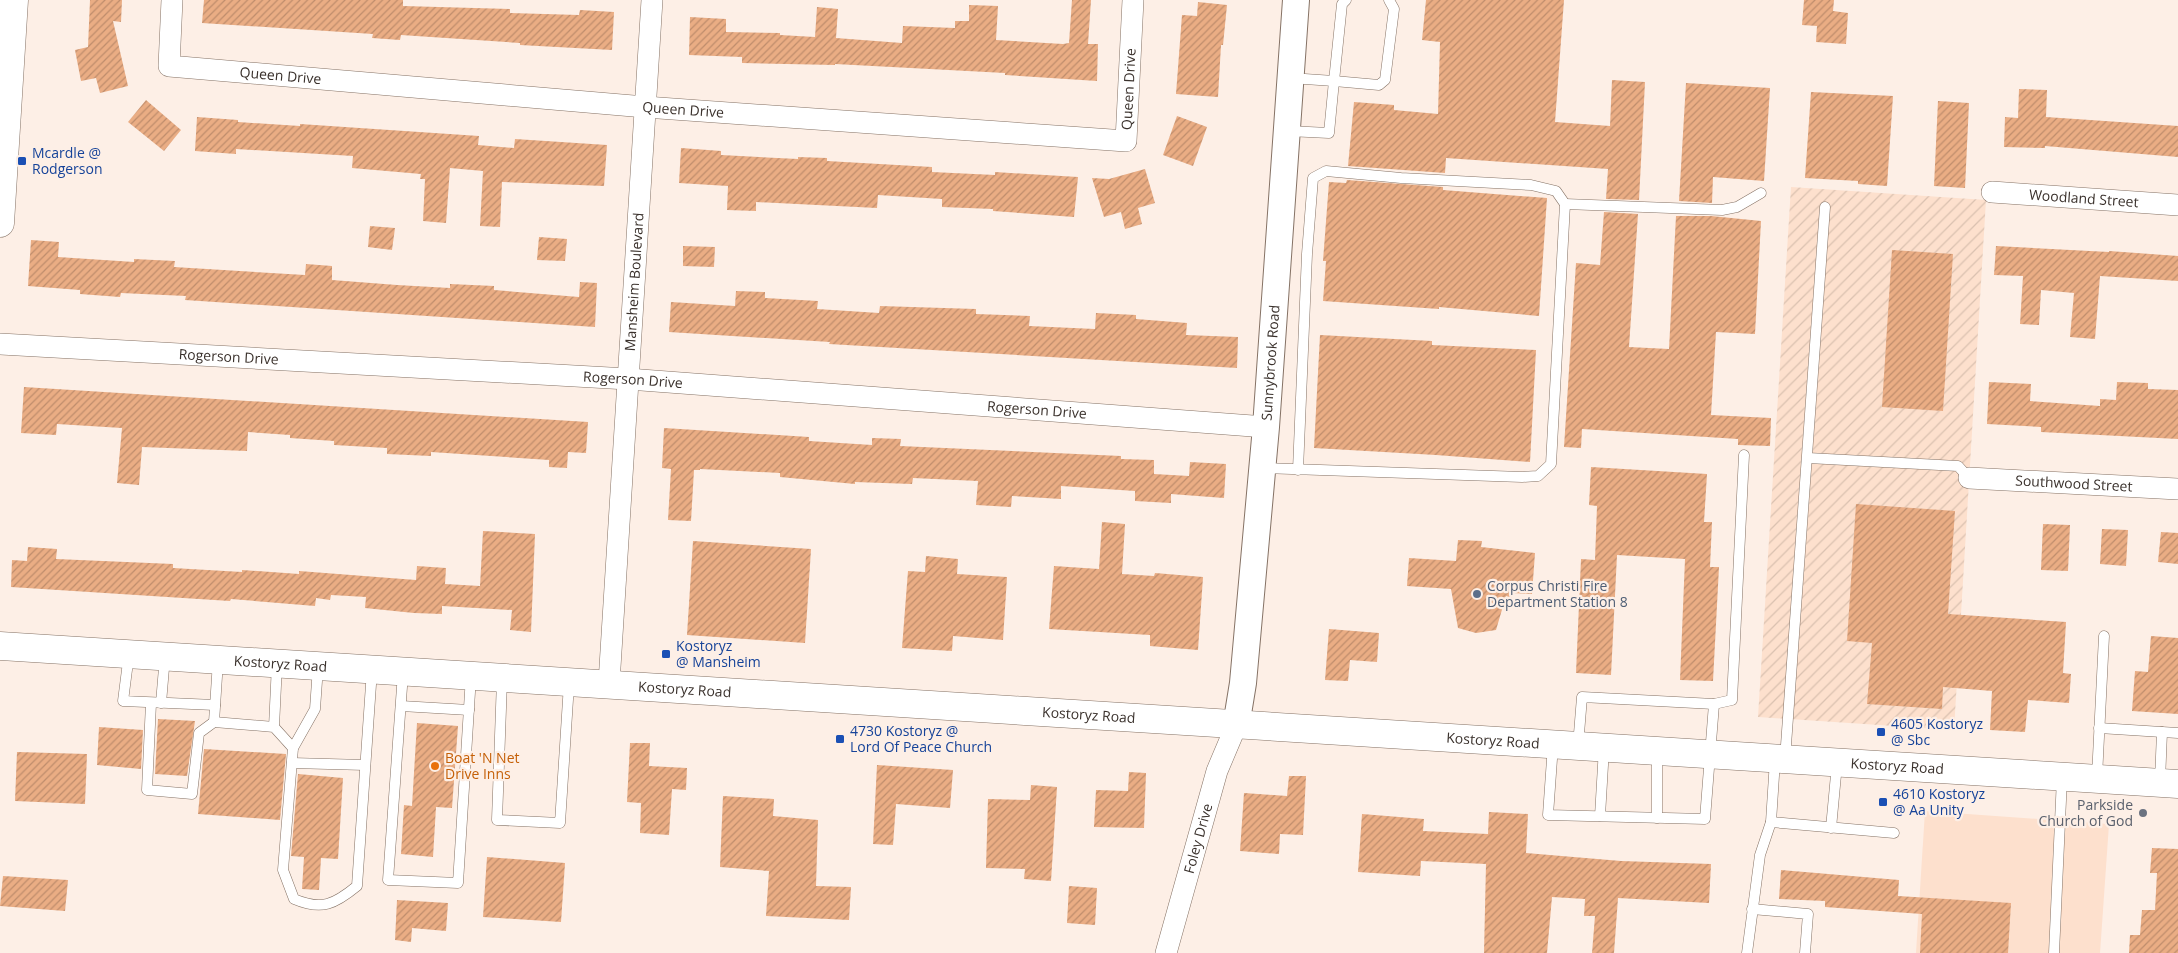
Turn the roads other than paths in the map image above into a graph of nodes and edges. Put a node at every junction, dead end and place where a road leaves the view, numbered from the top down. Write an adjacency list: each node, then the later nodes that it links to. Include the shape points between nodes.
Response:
1 (14, 0): 17 (main road)
2 (172, 0): 10 (street, Queen Drive, via 169,66)
3 (652, 0): 10 (street, Mansheim Boulevard)
4 (1296, 0): 8 (street, Sunnybrook Road)
5 (1346, 0): 9 (lane, via 1342,4)
6 (1389, 0): 9 (lane, via 1394,9 1385,80 1379,85)
7 (1133, 1): 10 (street, Queen Drive, via 1126,141)
8 (1290, 78): 9 (lane); 11 (street, Sunnybrook Road)
9 (1334, 81): 11 (lane, via 1330,133)
10 (645, 108): 19 (street, Mansheim Boulevard)
11 (1287, 131): 20 (street, Sunnybrook Road)
12 (1992, 192): 15 (street, Woodland Street)
13 (1762, 193): 14 (lane, via 1737,207 1722,210)
14 (1565, 204): 24 (lane, via 1551,464 1538,476 1522,477); 24 (lane, via 1556,192 1531,185 1326,171 1313,178)
15 (2178, 205)
16 (1825, 207): 22 (lane)
17 (0, 223)
18 (0, 344): 19 (street, Rogerson Drive)
19 (628, 379): 20 (street, Rogerson Drive); 39 (street, Mansheim Boulevard)
20 (1266, 427): 23 (street, Sunnybrook Road)
21 (1744, 455): 41 (lane, via 1732,700)
22 (1808, 458): 25 (lane, via 1958,466); 55 (lane)
23 (1262, 468): 24 (lane); 46 (street, Sunnybrook Road, via 1243,683)
24 (1298, 470)
25 (1969, 478): 26 (street, Southwood Street)
26 (2178, 489)
27 (2104, 636): 48 (lane)
28 (0, 646): 29 (main road, Kostoryz Road)
29 (129, 653): 30 (main road, Kostoryz Road); 40 (lane, via 123,701)
30 (165, 656): 31 (main road, Kostoryz Road); 40 (lane)
31 (218, 659): 32 (main road, Kostoryz Road); 42 (lane)
32 (277, 663): 33 (main road, Kostoryz Road); 47 (lane)
33 (318, 665): 34 (main road, Kostoryz Road); 52 (lane, via 315,709)
34 (372, 669): 35 (main road, Kostoryz Road); 58 (lane)
35 (403, 670): 36 (main road, Kostoryz Road); 43 (lane)
36 (472, 675): 37 (main road, Kostoryz Road); 44 (lane)
37 (502, 676): 38 (main road, Kostoryz Road); 38 (lane, via 496,820 560,823)
38 (570, 681): 39 (main road, Kostoryz Road)
39 (609, 683): 46 (main road, Kostoryz Road)
40 (156, 703): 42 (lane); 45 (lane, via 147,790 192,794 199,733)
41 (1714, 704): 51 (lane, via 1582,698); 54 (lane)
42 (215, 705): 45 (lane)
43 (401, 706): 44 (lane); 44 (lane, via 388,880 458,883)
44 (469, 710)
45 (214, 722): 47 (lane)
46 (1236, 726): 51 (main road, Kostoryz Road); 68 (street, Foley Drive, via 1217,771)
47 (274, 727): 52 (lane)
48 (2099, 728): 49 (lane); 60 (lane)
49 (2162, 732): 50 (lane); 61 (lane)
50 (2178, 733)
51 (1578, 747): 53 (main road, Kostoryz Road); 62 (lane); 62 (lane, via 1548,815)
52 (293, 748): 56 (lane)
53 (1657, 752): 54 (main road, Kostoryz Road); 63 (lane)
54 (1712, 755): 55 (main road, Kostoryz Road); 63 (lane, via 1705,819)
55 (1780, 759): 57 (main road, Kostoryz Road); 64 (lane)
56 (292, 763): 58 (lane); 58 (lane, via 283,870 294,899 307,905 323,906 340,900 357,886)
57 (1837, 763): 59 (main road, Kostoryz Road); 65 (lane)
58 (366, 765)
59 (2062, 777): 60 (main road, Kostoryz Road); 71 (lane)
60 (2097, 779): 61 (main road, Kostoryz Road)
61 (2169, 784)
62 (1600, 816): 63 (lane)
63 (1657, 818)
64 (1771, 822): 65 (lane); 67 (lane, via 1760,855)
65 (1831, 828): 66 (lane)
66 (1894, 833)
67 (1752, 909): 69 (lane); 70 (lane, via 1808,914)
68 (1166, 953)
69 (1747, 953)
70 (1805, 953)
71 (2054, 953)

